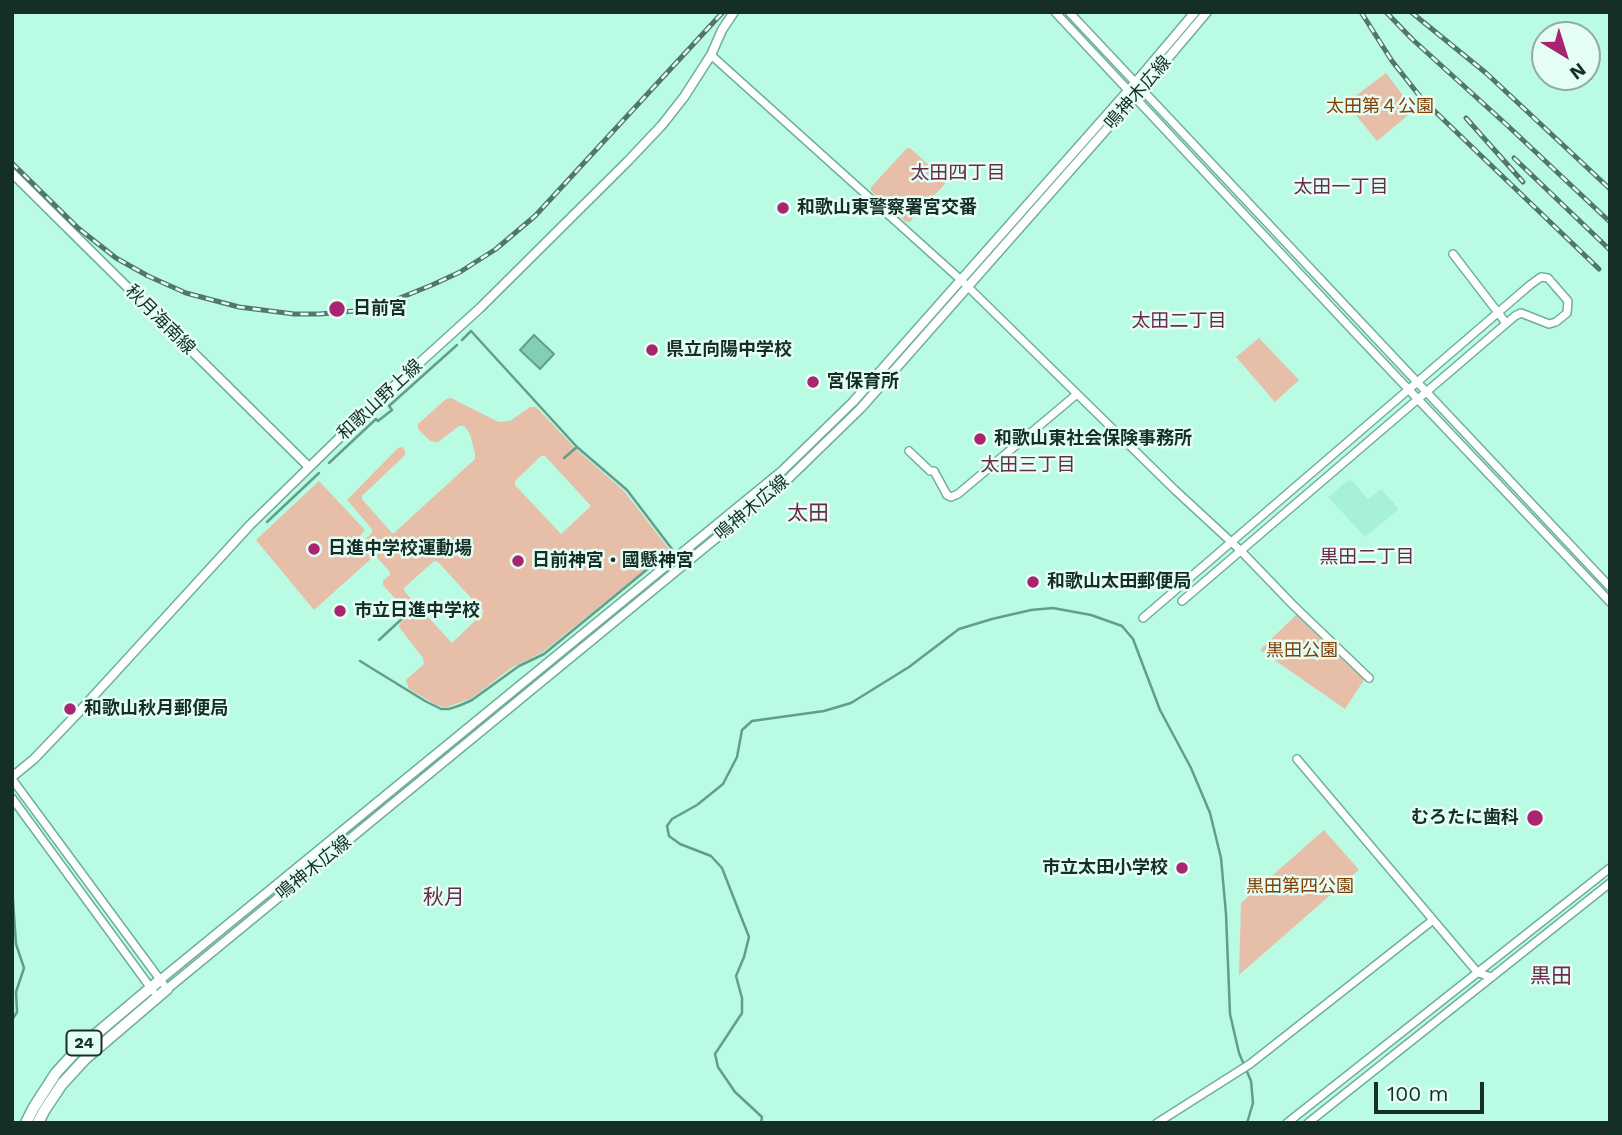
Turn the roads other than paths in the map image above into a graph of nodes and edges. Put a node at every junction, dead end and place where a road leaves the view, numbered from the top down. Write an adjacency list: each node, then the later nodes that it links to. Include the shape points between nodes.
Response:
1 (734, 12): 6 (main road, 和歌山野上線)
2 (1055, 12): 8 (street)
3 (1069, 12): 7 (street)
4 (1195, 12): 7 (main road, 鳴神木広線)
5 (1208, 12): 7 (main road, 鳴神木広線)
6 (710, 55): 11 (street); 21 (main road, 和歌山野上線, via 684,97 628,161 480,308)
7 (1138, 87): 8 (main road, 鳴神木広線); 15 (street)
8 (1131, 94): 11 (main road, 鳴神木広線); 12 (main road, 鳴神木広線); 16 (street)
9 (12, 173): 21 (main road, 秋月海南線)
10 (1453, 254): 13 (street)
11 (961, 280): 12 (street); 37 (main road, 鳴神木広線, via 853,402 782,471)
12 (968, 288): 18 (street); 39 (main road, 鳴神木広線, via 861,408 787,480)
13 (1498, 314): 14 (street); 14 (street, via 1541,277 1548,278 1569,301 1567,313 1556,322 1549,324 1521,313); 15 (street)
14 (1506, 323): 17 (street)
15 (1417, 383): 16 (street); 17 (street)
16 (1409, 390): 19 (street); 22 (street)
17 (1426, 393): 19 (street); 24 (street)
18 (1077, 394): 20 (street, via 951,497 934,471); 22 (street)
19 (1418, 399): 23 (street); 26 (street)
20 (909, 451)
21 (309, 467): 30 (main road, 和歌山野上線)
22 (1232, 543): 23 (street); 27 (street)
23 (1241, 551): 25 (street); 28 (street)
24 (1610, 587)
25 (1182, 601)
26 (1610, 602)
27 (1143, 618)
28 (1369, 678)
29 (1297, 759): 34 (street)
30 (12, 778): 37 (street)
31 (12, 798): 38 (street)
32 (1610, 868): 35 (street)
33 (1610, 883): 36 (street)
34 (1433, 920): 35 (street); 43 (street, via 1250,1064)
35 (1478, 973): 36 (street); 44 (street)
36 (1492, 977): 45 (street)
37 (160, 980): 38 (highway, 24); 39 (street)
38 (151, 987): 40 (street); 41 (highway, 24, via 77,1050 56,1073)
39 (167, 989): 40 (highway, 24)
40 (158, 997): 42 (highway, 24, via 78,1067)
41 (26, 1123)
42 (38, 1123)
43 (1157, 1123)
44 (1287, 1123)
45 (1308, 1123)

